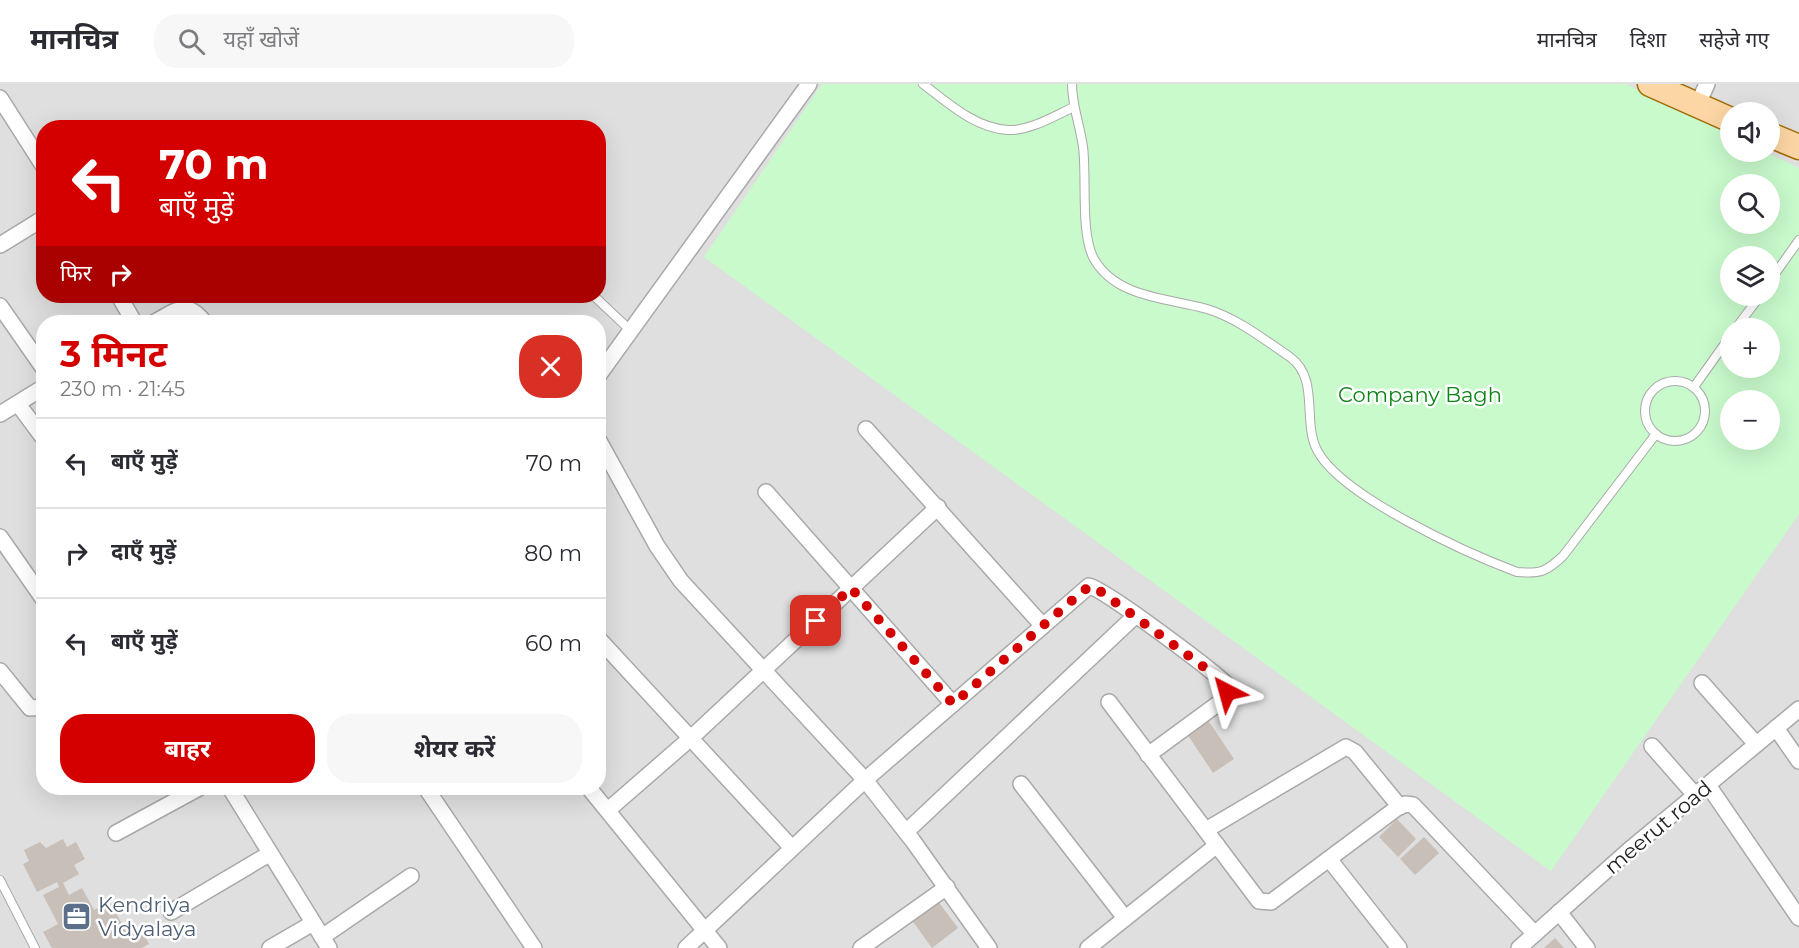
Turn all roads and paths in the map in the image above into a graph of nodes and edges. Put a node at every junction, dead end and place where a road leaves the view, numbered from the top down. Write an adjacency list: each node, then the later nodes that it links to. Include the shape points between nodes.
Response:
1 (809, 84): 19 (street)
2 (923, 84): 8 (lane, via 956,109 986,125 1009,130 1035,124)
3 (1072, 84): 8 (lane)
4 (1650, 84): 5 (main road)
5 (1697, 92): 7 (main road); 9 (main road)
6 (0, 98): 10 (street)
7 (1722, 102)
8 (1074, 107): 29 (lane, via 1083,146 1088,243 1094,260 1109,276 1132,290 1158,300 1207,309 1230,319 1292,359 1304,373 1317,450 1333,471 1401,517 1517,572 1547,571 1563,556)
9 (1720, 111)
10 (36, 154)
11 (36, 223): 13 (street)
12 (1799, 240): 14 (lane)
13 (0, 245)
14 (1780, 267)
15 (601, 303): 19 (lane)
16 (0, 306): 21 (street)
17 (170, 315): 18 (street, via 185,308)
18 (198, 315)
19 (631, 331): 22 (street)
20 (1720, 350): 23 (lane)
21 (36, 358)
22 (606, 365)
23 (1694, 387): 29 (lane, via 1674,381 1649,396 1646,416); 29 (lane, via 1704,403 1703,422 1698,430 1673,441)
24 (36, 392): 25 (street)
25 (18, 404): 26 (street); 27 (street)
26 (0, 414)
27 (36, 428)
28 (866, 429): 32 (street)
29 (1656, 434)
30 (606, 453): 39 (street, via 669,564)
31 (766, 492): 34 (street)
32 (938, 507): 34 (street); 37 (street)
33 (0, 537): 35 (street)
34 (851, 588): 39 (street); 43 (street)
35 (36, 589)
36 (1136, 615): 37 (street, via 1093,586); 50 (street, via 1227,685 1223,700); 64 (street)
37 (1043, 626): 43 (street)
38 (606, 646): 47 (street)
39 (764, 670): 47 (street); 52 (street)
40 (0, 671): 44 (street, via 30,708)
41 (1702, 683): 48 (street)
42 (1109, 702): 50 (street)
43 (953, 704): 52 (street)
44 (36, 708)
45 (1799, 709): 46 (street, meerut road)
46 (1776, 728): 48 (street, meerut road); 51 (street)
47 (692, 737): 61 (street); 66 (street)
48 (1756, 744): 54 (street, meerut road)
49 (1652, 746): 59 (street)
50 (1148, 755): 62 (street)
51 (1799, 761)
52 (865, 780): 64 (street); 66 (street)
53 (1021, 784): 74 (street)
54 (1708, 784): 59 (street, meerut road); 75 (street)
55 (186, 795): 63 (street)
56 (234, 795): 67 (street)
57 (431, 795): 81 (street)
58 (595, 795): 61 (street)
59 (1695, 795): 73 (street, meerut road)
60 (1400, 807): 62 (street, via 1355,752 1346,747); 68 (street); 77 (street, via 1413,805 1419,809)
61 (608, 810): 76 (street)
62 (1206, 830): 65 (street)
63 (116, 832)
64 (906, 832): 71 (street)
65 (1217, 845): 68 (street, via 1254,896 1265,904); 74 (street)
66 (792, 848): 76 (street)
67 (269, 854): 72 (street); 78 (street)
68 (1329, 859): 87 (street)
69 (411, 876): 78 (street)
70 (0, 880): 79 (lane)
71 (947, 887): 84 (street); 85 (street)
72 (171, 912)
73 (1559, 912): 77 (street, meerut road); 89 (street)
74 (1125, 918): 86 (street)
75 (1799, 918)
76 (706, 930): 82 (street); 83 (street)
77 (1535, 934): 88 (street, meerut road)
78 (321, 936): 80 (street)
79 (35, 948)
80 (270, 948)
81 (534, 948)
82 (686, 948)
83 (719, 948)
84 (861, 948)
85 (989, 948)
86 (1088, 948)
87 (1399, 948)
88 (1520, 948)
89 (1587, 948)

